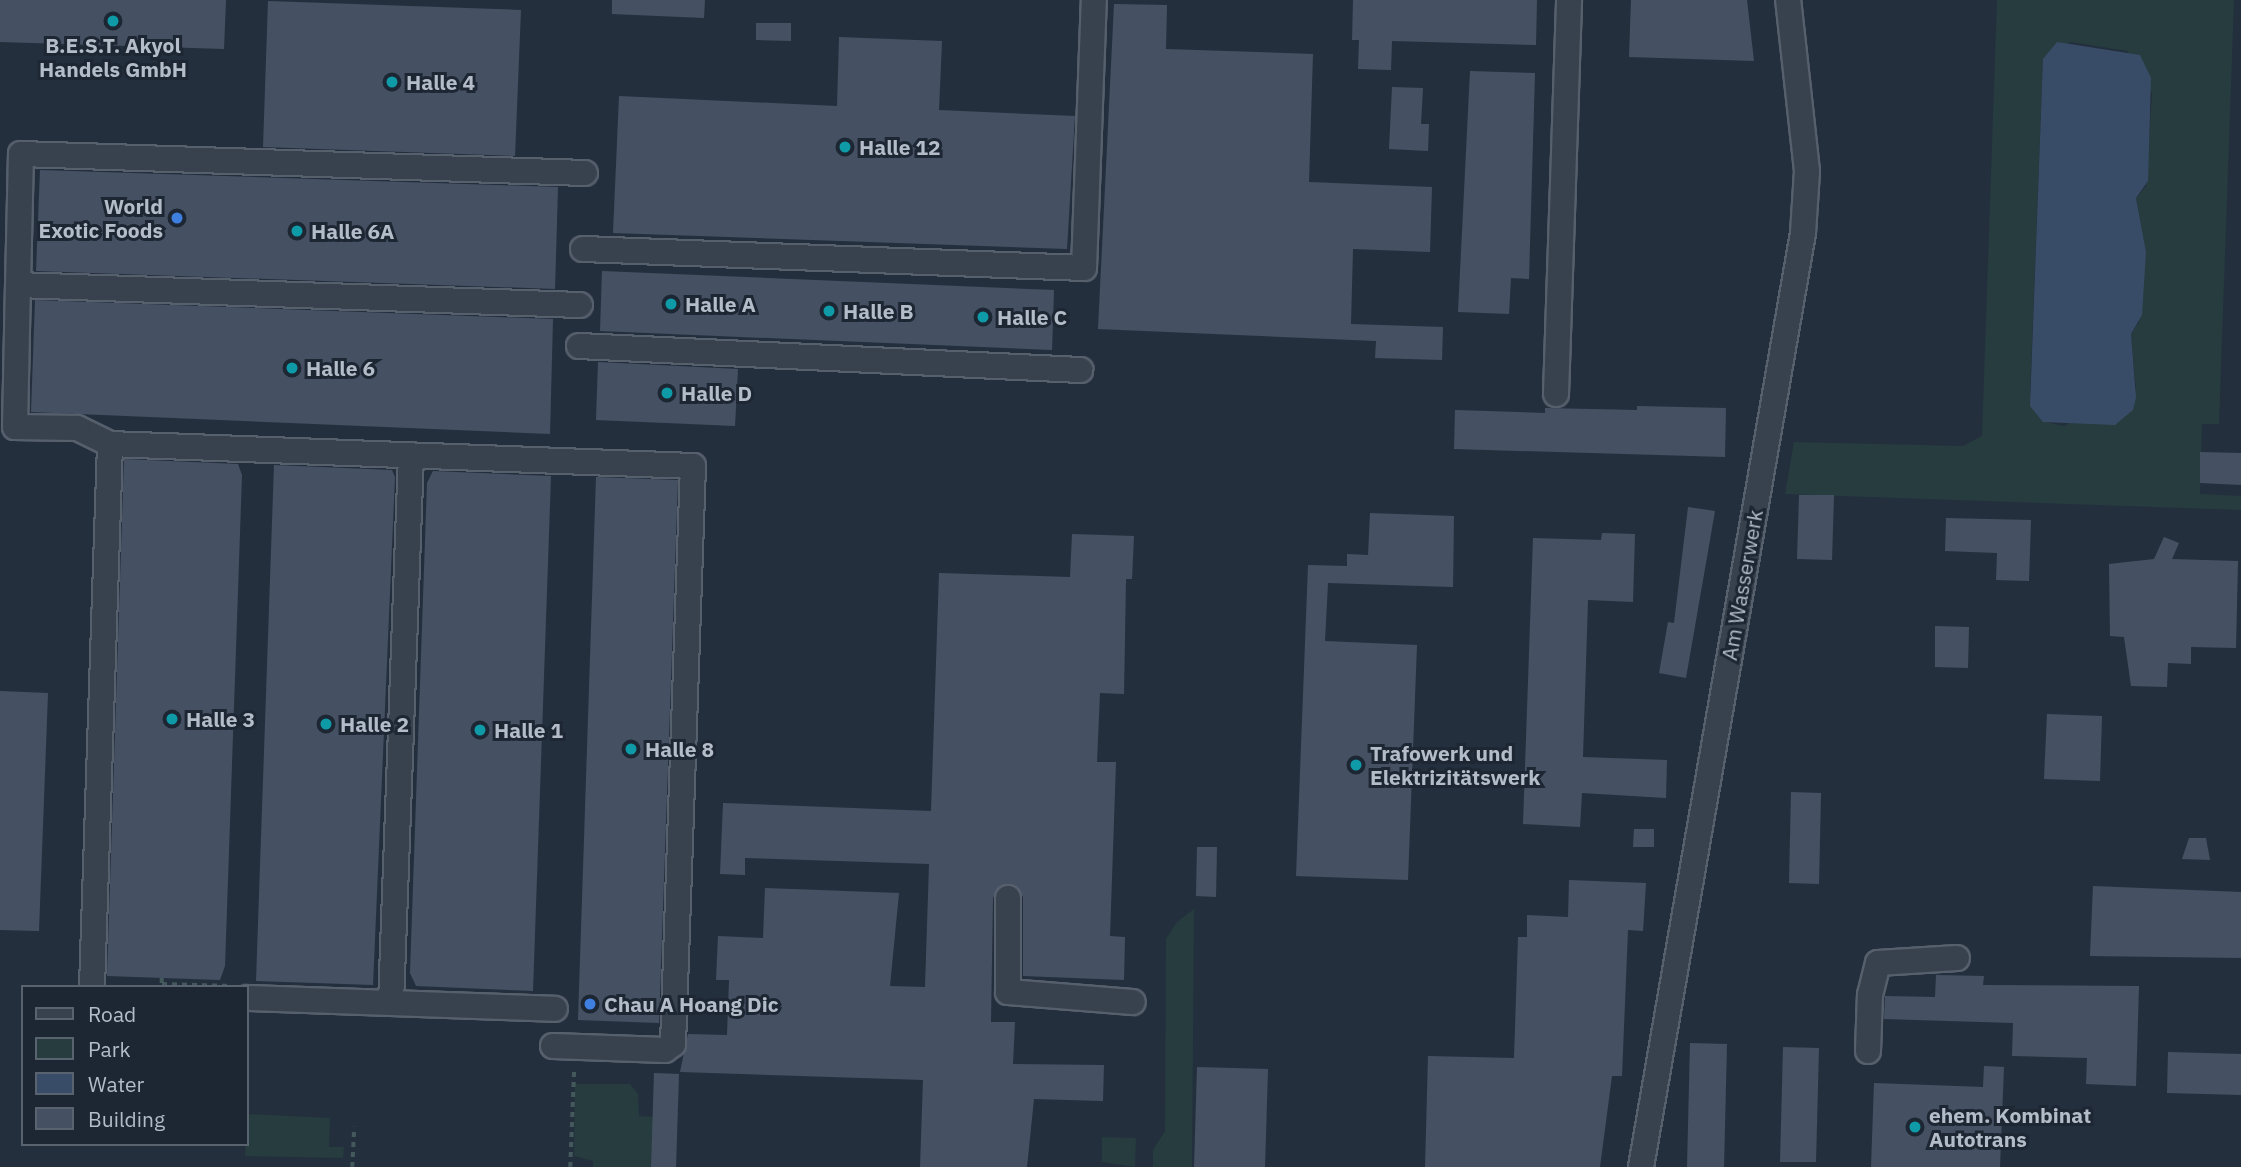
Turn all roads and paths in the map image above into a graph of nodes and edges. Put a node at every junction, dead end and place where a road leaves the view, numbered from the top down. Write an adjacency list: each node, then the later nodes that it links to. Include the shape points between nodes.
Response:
1 (1094, 0): 5 (street, via 1084,268)
2 (1569, 0): 10 (street)
3 (1788, 0): 30 (street, Am Wasserwerk, via 1807,171 1803,233)
4 (585, 173): 6 (street, via 21,154)
5 (583, 249)
6 (18, 285): 7 (street); 11 (street, via 15,426 77,428)
7 (580, 305)
8 (579, 346): 9 (street)
9 (1080, 370)
10 (1556, 394)
11 (110, 444): 12 (street); 19 (street)
12 (411, 455): 23 (street); 25 (street, via 692,467 673,1044 665,1050)
13 (1008, 898): 22 (street, via 1008,992)
14 (1957, 958): 26 (street, via 1878,963 1870,995)
15 (162, 978): 18 (path, via 162,984)
16 (177, 978): 18 (path)
17 (191, 979): 20 (path)
18 (177, 984): 20 (path)
19 (92, 985)
20 (191, 985)
21 (248, 998): 23 (street)
22 (1133, 1002)
23 (391, 1003): 24 (street)
24 (555, 1009)
25 (564, 1046): 29 (path)
26 (1868, 1051)
27 (354, 1127): 28 (path)
28 (352, 1167)
29 (570, 1167)
30 (1641, 1167)

